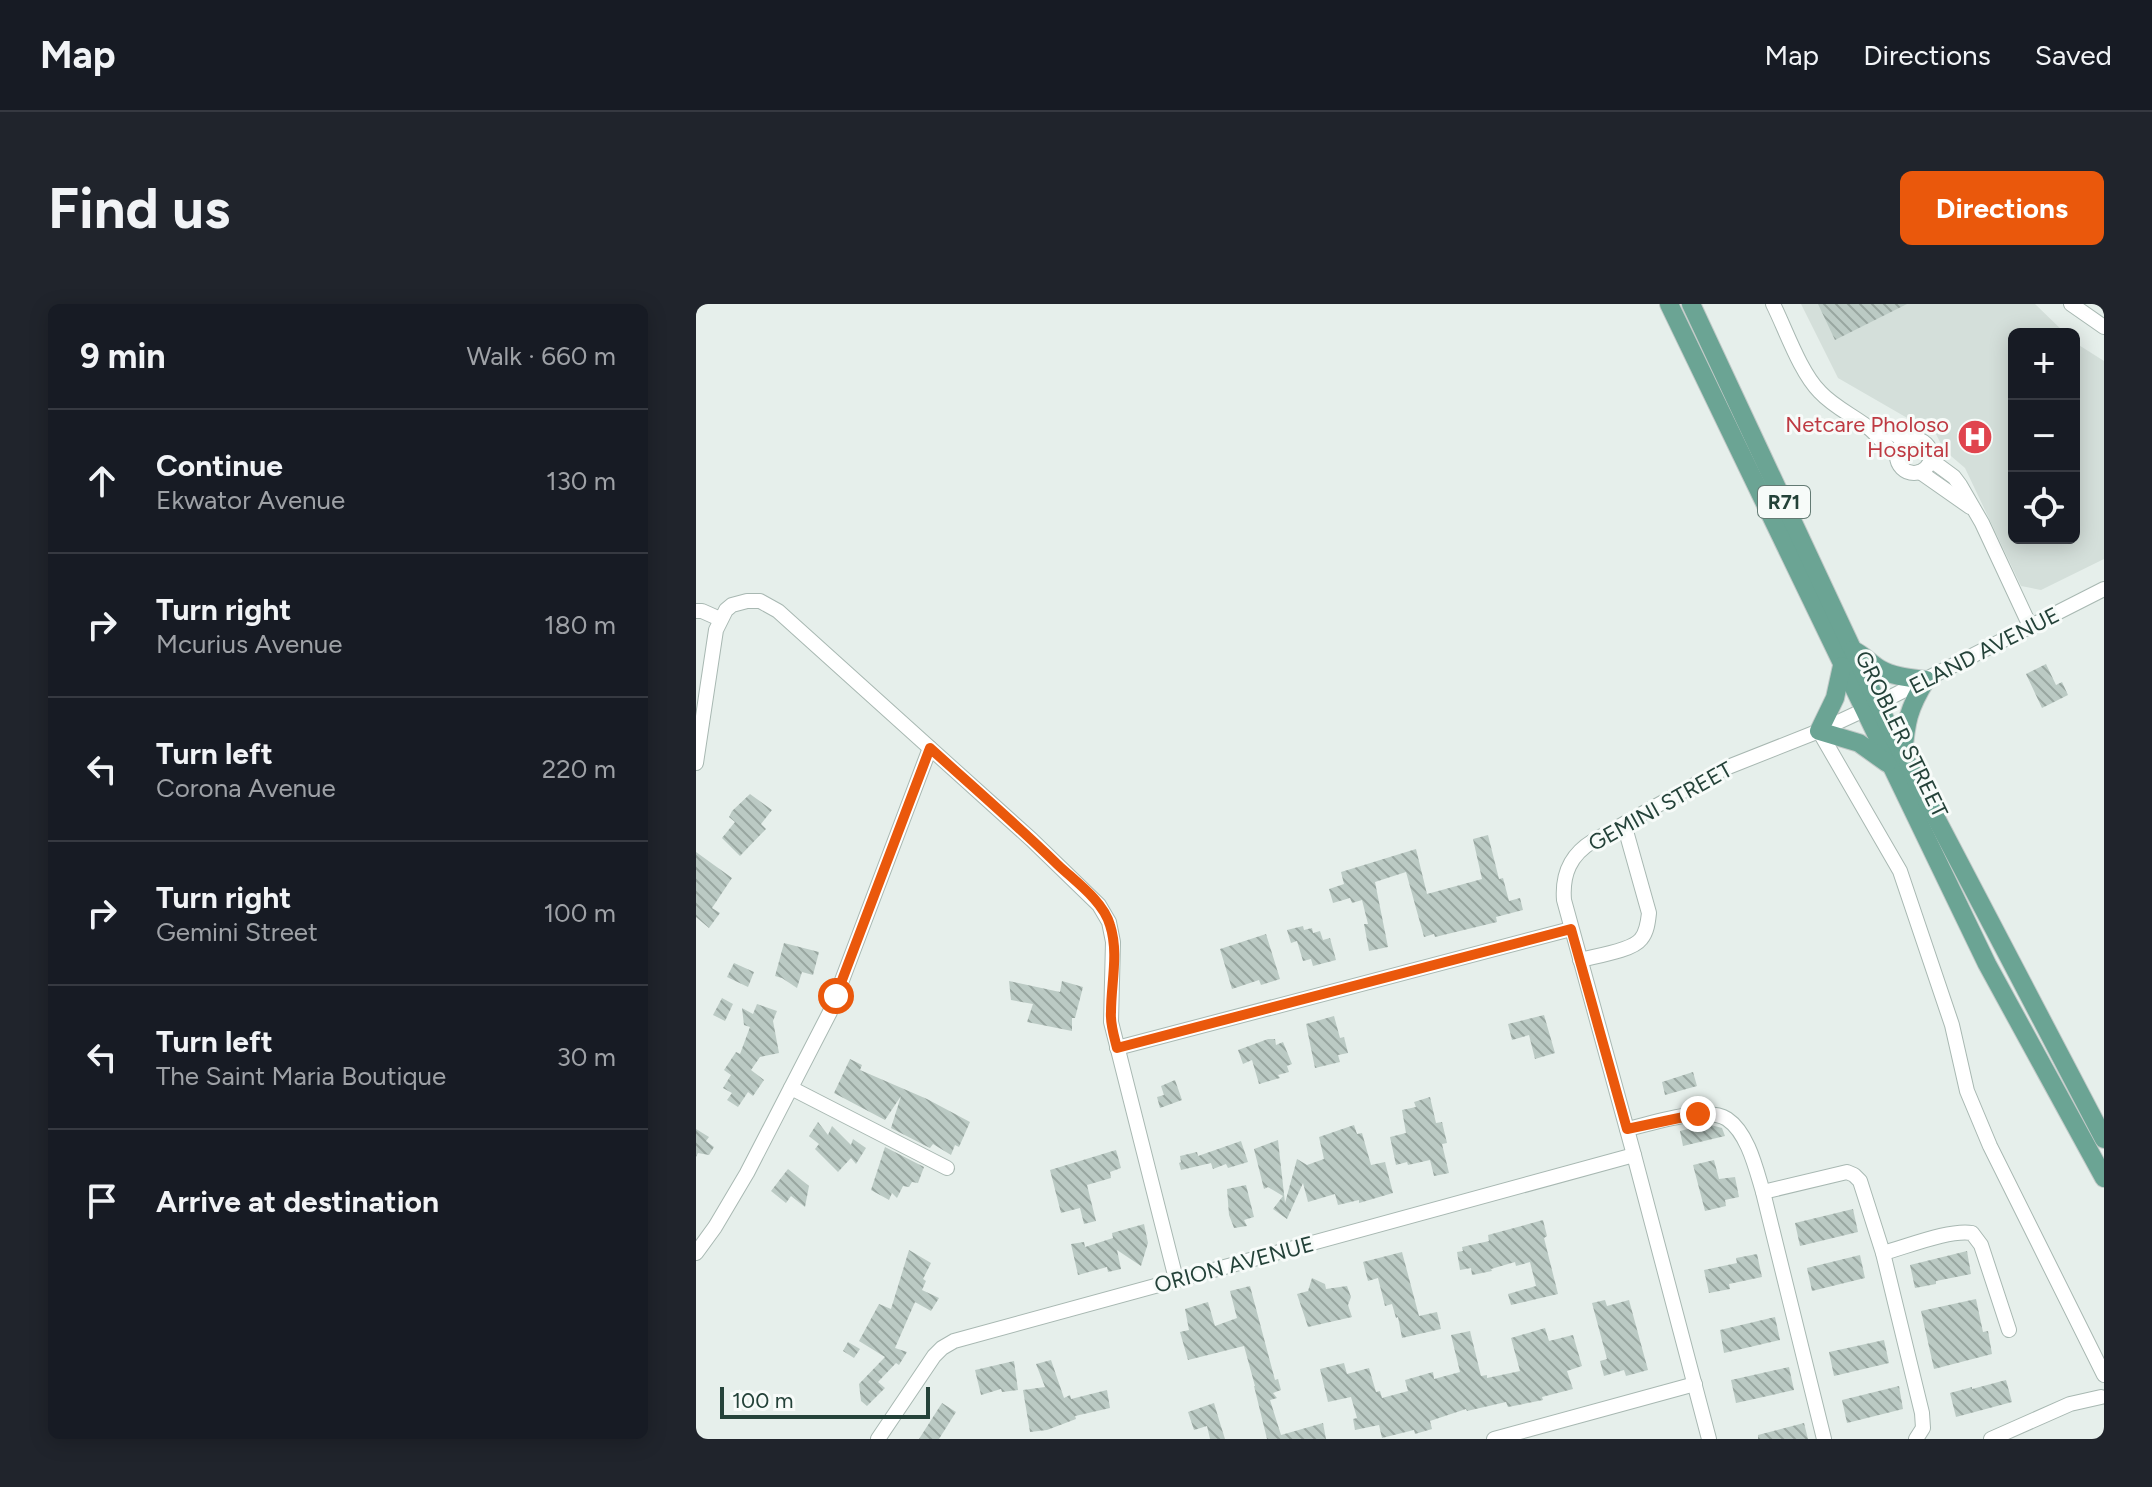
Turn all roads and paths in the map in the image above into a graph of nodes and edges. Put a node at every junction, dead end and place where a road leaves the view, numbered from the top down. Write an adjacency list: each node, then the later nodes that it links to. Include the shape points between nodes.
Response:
1 (1669, 304): 16 (main road, GROBLER STREET / R71)
2 (1691, 304): 16 (main road, GROBLER STREET / R71)
3 (1773, 304): 6 (street, via 1816,387)
4 (2071, 304): 5 (street)
5 (2104, 327)
6 (1868, 427): 7 (street); 8 (street)
7 (1905, 440): 8 (street); 9 (street, via 1922,440 1930,448)
8 (1897, 455): 10 (street, via 1904,470)
9 (1931, 460): 10 (street); 11 (street, via 1954,477)
10 (1920, 472): 11 (street)
11 (1973, 509): 15 (street)
12 (2104, 589): 15 (street, ELAND AVENUE)
13 (696, 611): 14 (street)
14 (720, 619): 20 (street, via 732,605 747,601 778,611); 22 (street)
15 (2030, 626): 17 (street, ELAND AVENUE)
16 (1847, 658): 17 (main road, via 1863,655 1888,673); 18 (main road, GROBLER STREET / R71); 19 (main road)
17 (1926, 680): 18 (street, ELAND AVENUE); 21 (main road, via 1907,717)
18 (1870, 707): 19 (street, GEMINI STREET); 21 (main road, GROBLER STREET / R71)
19 (1819, 731): 21 (main road); 23 (street, GEMINI STREET, via 1723,769); 38 (street, via 1900,871 1952,1025 1967,1091)
20 (930, 748): 26 (street, via 1106,915 1113,942 1111,1022); 27 (street, via 830,1012)
21 (1897, 761): 29 (main road, GROBLER STREET / R71); 32 (main road, GROBLER STREET / R71, via 1987,964)
22 (696, 763)
23 (1624, 824): 24 (street, GEMINI STREET, via 1572,859 1562,883); 25 (street, via 1649,913 1647,926 1631,946)
24 (1571, 929): 25 (street, GEMINI STREET); 26 (street)
25 (1580, 960): 28 (street, GEMINI STREET)
26 (1117, 1048): 36 (street)
27 (791, 1088): 31 (street); 34 (street, via 747,1173)
28 (1627, 1129): 30 (street, GEMINI STREET); 33 (street, via 1698,1114 1723,1117 1748,1147)
29 (2104, 1139)
30 (1634, 1155): 36 (street, ORION AVENUE); 39 (street, GEMINI STREET)
31 (947, 1168)
32 (2104, 1178)
33 (1763, 1192): 35 (street, via 1837,1173 1854,1175); 45 (street)
34 (696, 1253)
35 (1883, 1253): 37 (street, via 1972,1233 1981,1245); 46 (street, via 1922,1413 1923,1428)
36 (1176, 1279): 42 (street, ORION AVENUE, via 954,1341 934,1356)
37 (2009, 1330)
38 (2104, 1375)
39 (1695, 1384): 43 (street); 44 (street, GEMINI STREET)
40 (2103, 1396): 41 (street, via 2070,1404)
41 (1996, 1438)
42 (878, 1439)
43 (1494, 1439)
44 (1709, 1439)
45 (1824, 1439)
46 (1916, 1439)

